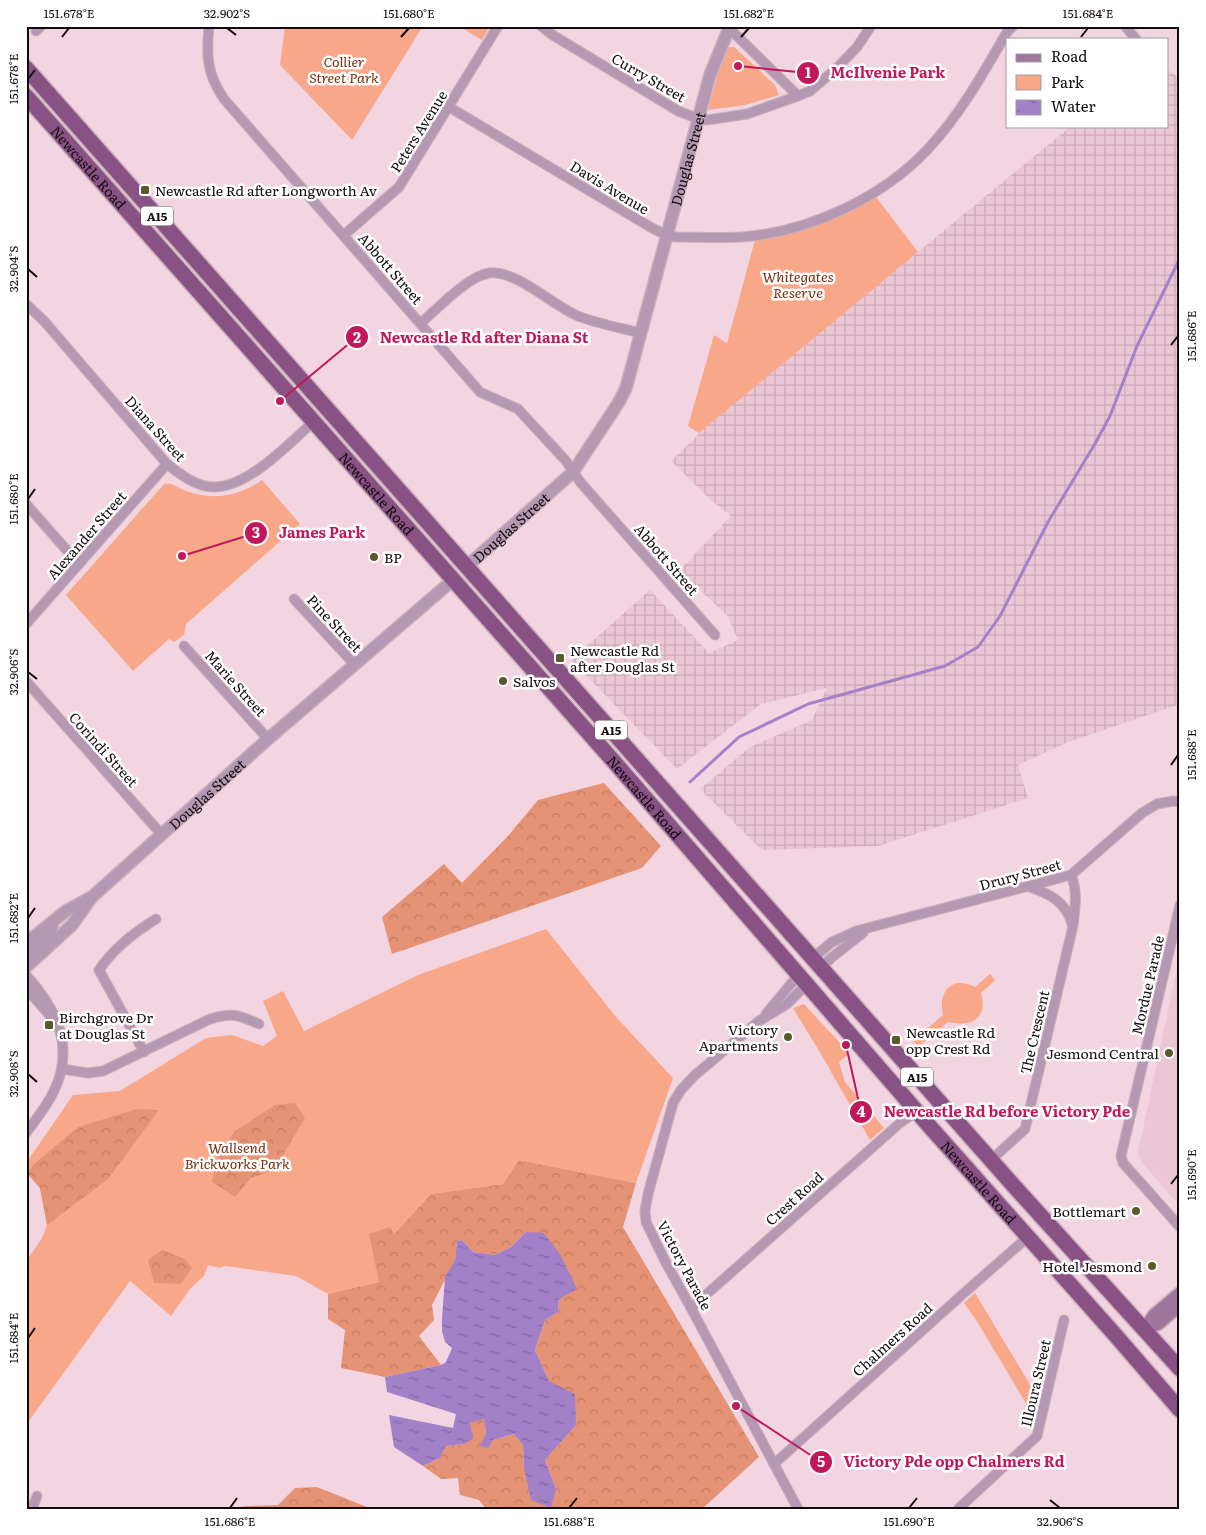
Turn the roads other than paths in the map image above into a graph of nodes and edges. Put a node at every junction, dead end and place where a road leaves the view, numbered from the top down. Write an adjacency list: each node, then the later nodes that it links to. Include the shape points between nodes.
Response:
1 (209, 26): 16 (street, Abbott Street, via 209,71 224,100)
2 (498, 26): 13 (street, Peters Avenue)
3 (541, 26): 14 (street, Curry Street, via 678,111)
4 (871, 26): 12 (street, Curry Street, via 836,69 810,91)
5 (1013, 26): 17 (street, Davis Avenue, via 955,116 929,148 884,187 851,206 786,229 744,236)
6 (1125, 26): 8 (street)
7 (729, 27): 12 (street); 14 (street, Douglas Street, via 710,75)
8 (1135, 38)
9 (26, 68): 26 (highway, Newcastle Road / A15)
10 (26, 86): 15 (highway, A15)
11 (26, 96): 15 (highway, Newcastle Road / A15)
12 (798, 96): 14 (street, Curry Street, via 747,114)
13 (449, 107): 16 (street, Peters Avenue, via 399,187); 17 (street, Davis Avenue)
14 (699, 119): 17 (street, Douglas Street)
15 (78, 154): 21 (highway, Newcastle Road / A15)
16 (344, 235): 19 (street, Abbott Street)
17 (668, 236): 20 (street, Douglas Street)
18 (26, 304): 22 (street, Diana Street)
19 (421, 323): 20 (street, via 471,280 489,273 507,276 578,316); 23 (street, Abbott Street, via 480,392 518,409)
20 (642, 333): 23 (street, Douglas Street, via 626,388)
21 (313, 422): 22 (street, Diana Street, via 238,482 214,487 190,481); 27 (highway, Newcastle Road / A15)
22 (166, 464): 25 (street, Alexander Street)
23 (573, 472): 26 (street, Douglas Street); 30 (street, Abbott Street)
24 (26, 504): 25 (street)
25 (79, 564): 29 (street, Alexander Street)
26 (466, 567): 27 (highway, Douglas Street); 47 (highway, Newcastle Road / A15)
27 (453, 580): 32 (street, Douglas Street); 50 (highway, Newcastle Road / A15)
28 (294, 599): 32 (street, Pine Street)
29 (26, 624)
30 (716, 635)
31 (184, 646): 34 (street, Marie Street)
32 (355, 665): 34 (street, Douglas Street)
33 (26, 681): 36 (street, Corindi Street)
34 (268, 738): 36 (street, Douglas Street)
35 (1180, 802): 37 (street, Drury Street, via 1157,804 1142,813)
36 (162, 835): 39 (street, Douglas Street)
37 (1071, 875): 38 (street, Drury Street); 43 (street, The Crescent, via 1076,898)
38 (1027, 886): 43 (street, via 1055,898 1070,915); 44 (street, Drury Street)
39 (92, 898): 41 (street, Douglas Street); 48 (street, Douglas Street, via 72,925)
40 (1180, 905): 59 (street, Mordue Parade, via 1121,1156 1123,1163)
41 (58, 918): 45 (street, Douglas Street); 46 (street)
42 (156, 919): 54 (street, via 132,934 99,970)
43 (1073, 926): 58 (street, The Crescent, via 1025,1129)
44 (874, 927): 47 (street, Drury Street); 47 (street, Drury Street, via 838,938 820,950)
45 (26, 943)
46 (26, 956)
47 (817, 963): 50 (highway); 58 (highway, Newcastle Road / A15)
48 (26, 967)
49 (26, 976): 53 (street, via 50,1005)
50 (803, 979): 56 (highway, Newcastle Road / A15); 63 (street, Victory Parade, via 694,1076 677,1096 645,1211 648,1227 664,1261)
51 (26, 988): 53 (street)
52 (259, 1024): 54 (street, via 241,1016 225,1014)
53 (58, 1029): 55 (street, via 63,1053)
54 (144, 1052): 55 (street, via 103,1071 88,1073)
55 (62, 1069): 57 (street, via 47,1106)
56 (917, 1111): 60 (highway, Newcastle Road / A15); 63 (street, Crest Road)
57 (26, 1132)
58 (991, 1160): 65 (highway, Newcastle Road / A15)
59 (1180, 1227)
60 (1029, 1236): 66 (highway, Newcastle Road / A15); 69 (street, Chalmers Road)
61 (1180, 1293): 65 (main road, via 1154,1315)
62 (1180, 1305): 65 (main road, via 1158,1324)
63 (691, 1308): 69 (street, Victory Parade)
64 (1064, 1320): 73 (street, Illoura Street, via 1037,1436)
65 (1145, 1329): 66 (highway); 67 (highway, Newcastle Road / A15)
66 (1126, 1346): 68 (highway, Newcastle Road / A15)
67 (1180, 1369)
68 (1180, 1410)
69 (774, 1464): 72 (street, Victory Parade)
70 (37, 1496): 71 (street)
71 (32, 1509)
72 (798, 1509)
73 (958, 1509)

